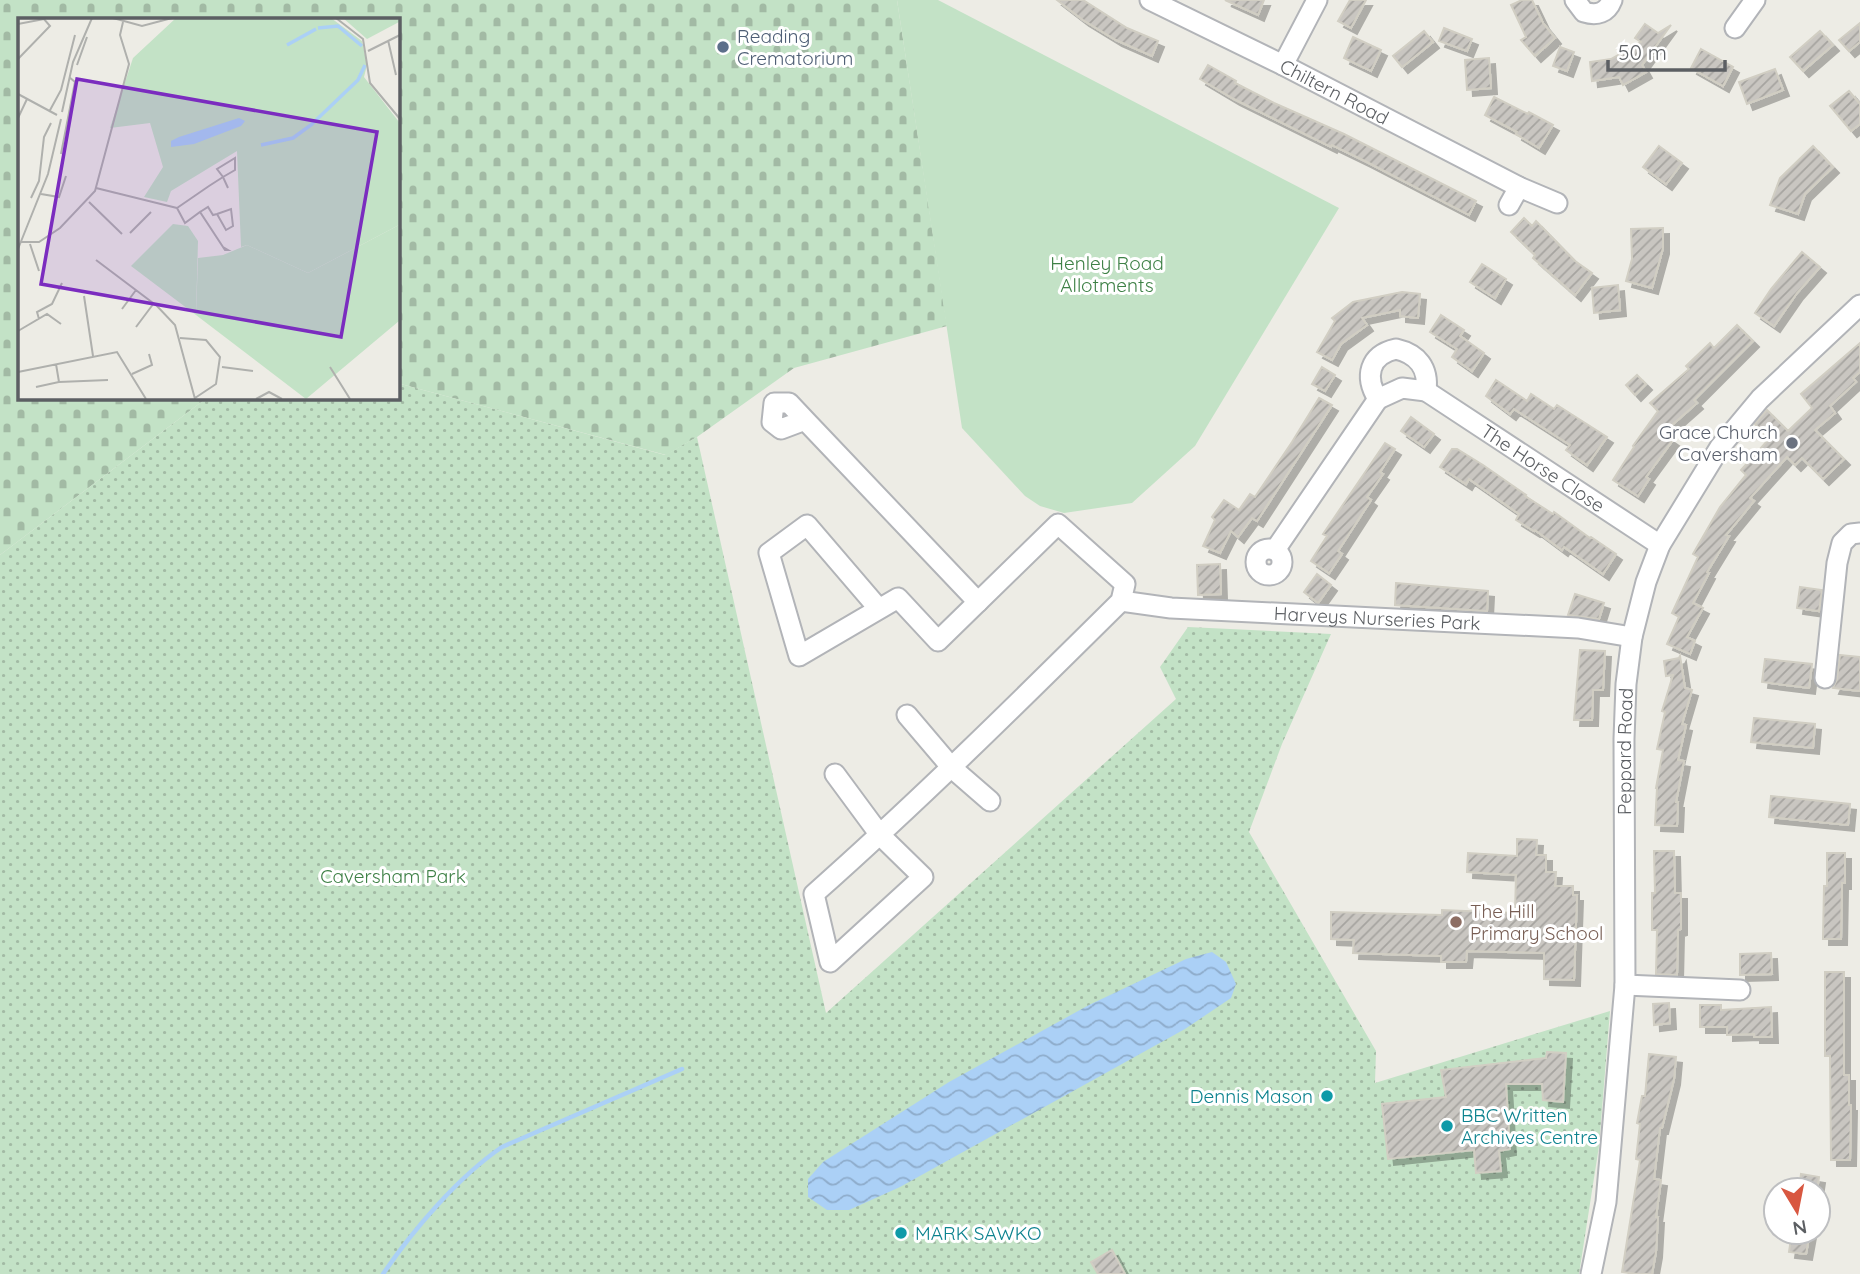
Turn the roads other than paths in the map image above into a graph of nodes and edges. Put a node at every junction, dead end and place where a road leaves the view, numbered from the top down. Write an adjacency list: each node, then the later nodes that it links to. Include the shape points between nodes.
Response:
1 (1317, 0): 7 (street)
2 (1575, 0): 3 (street, via 1584,12 1597,14)
3 (1612, 0)
4 (1755, 0): 6 (street)
5 (1156, 2): 7 (street, Chiltern Road)
6 (1735, 28)
7 (1283, 65): 8 (street, Chiltern Road)
8 (1519, 187): 9 (street, Chiltern Road); 10 (street)
9 (1557, 203)
10 (1510, 205)
11 (1860, 305): 16 (street, Peppard Road, via 1760,399 1720,447)
12 (1426, 391): 13 (street, via 1402,388); 13 (street, via 1428,379 1417,358 1396,349 1384,352 1371,369 1370,381); 16 (street, The Horse Close)
13 (1378, 399): 17 (street)
14 (805, 420): 19 (street)
15 (1860, 533): 22 (street, via 1842,543 1837,563)
16 (1660, 545): 21 (street, Peppard Road)
17 (1275, 550)
18 (1121, 601): 19 (street, via 1125,584 1058,524); 21 (street, Harveys Nurseries Park, via 1171,608 1578,628); 24 (street)
19 (978, 602): 20 (street, via 938,641 898,598)
20 (879, 609): 20 (street, via 799,656 769,554 807,525)
21 (1632, 637): 28 (street, Peppard Road, via 1624,739)
22 (1825, 678)
23 (907, 715): 24 (street)
24 (952, 768): 26 (street); 27 (street)
25 (835, 774): 27 (street)
26 (990, 801)
27 (880, 835): 27 (street, via 923,877 830,962 814,894)
28 (1625, 985): 29 (street); 30 (street, Peppard Road, via 1606,1202)
29 (1740, 990)
30 (1591, 1274)

